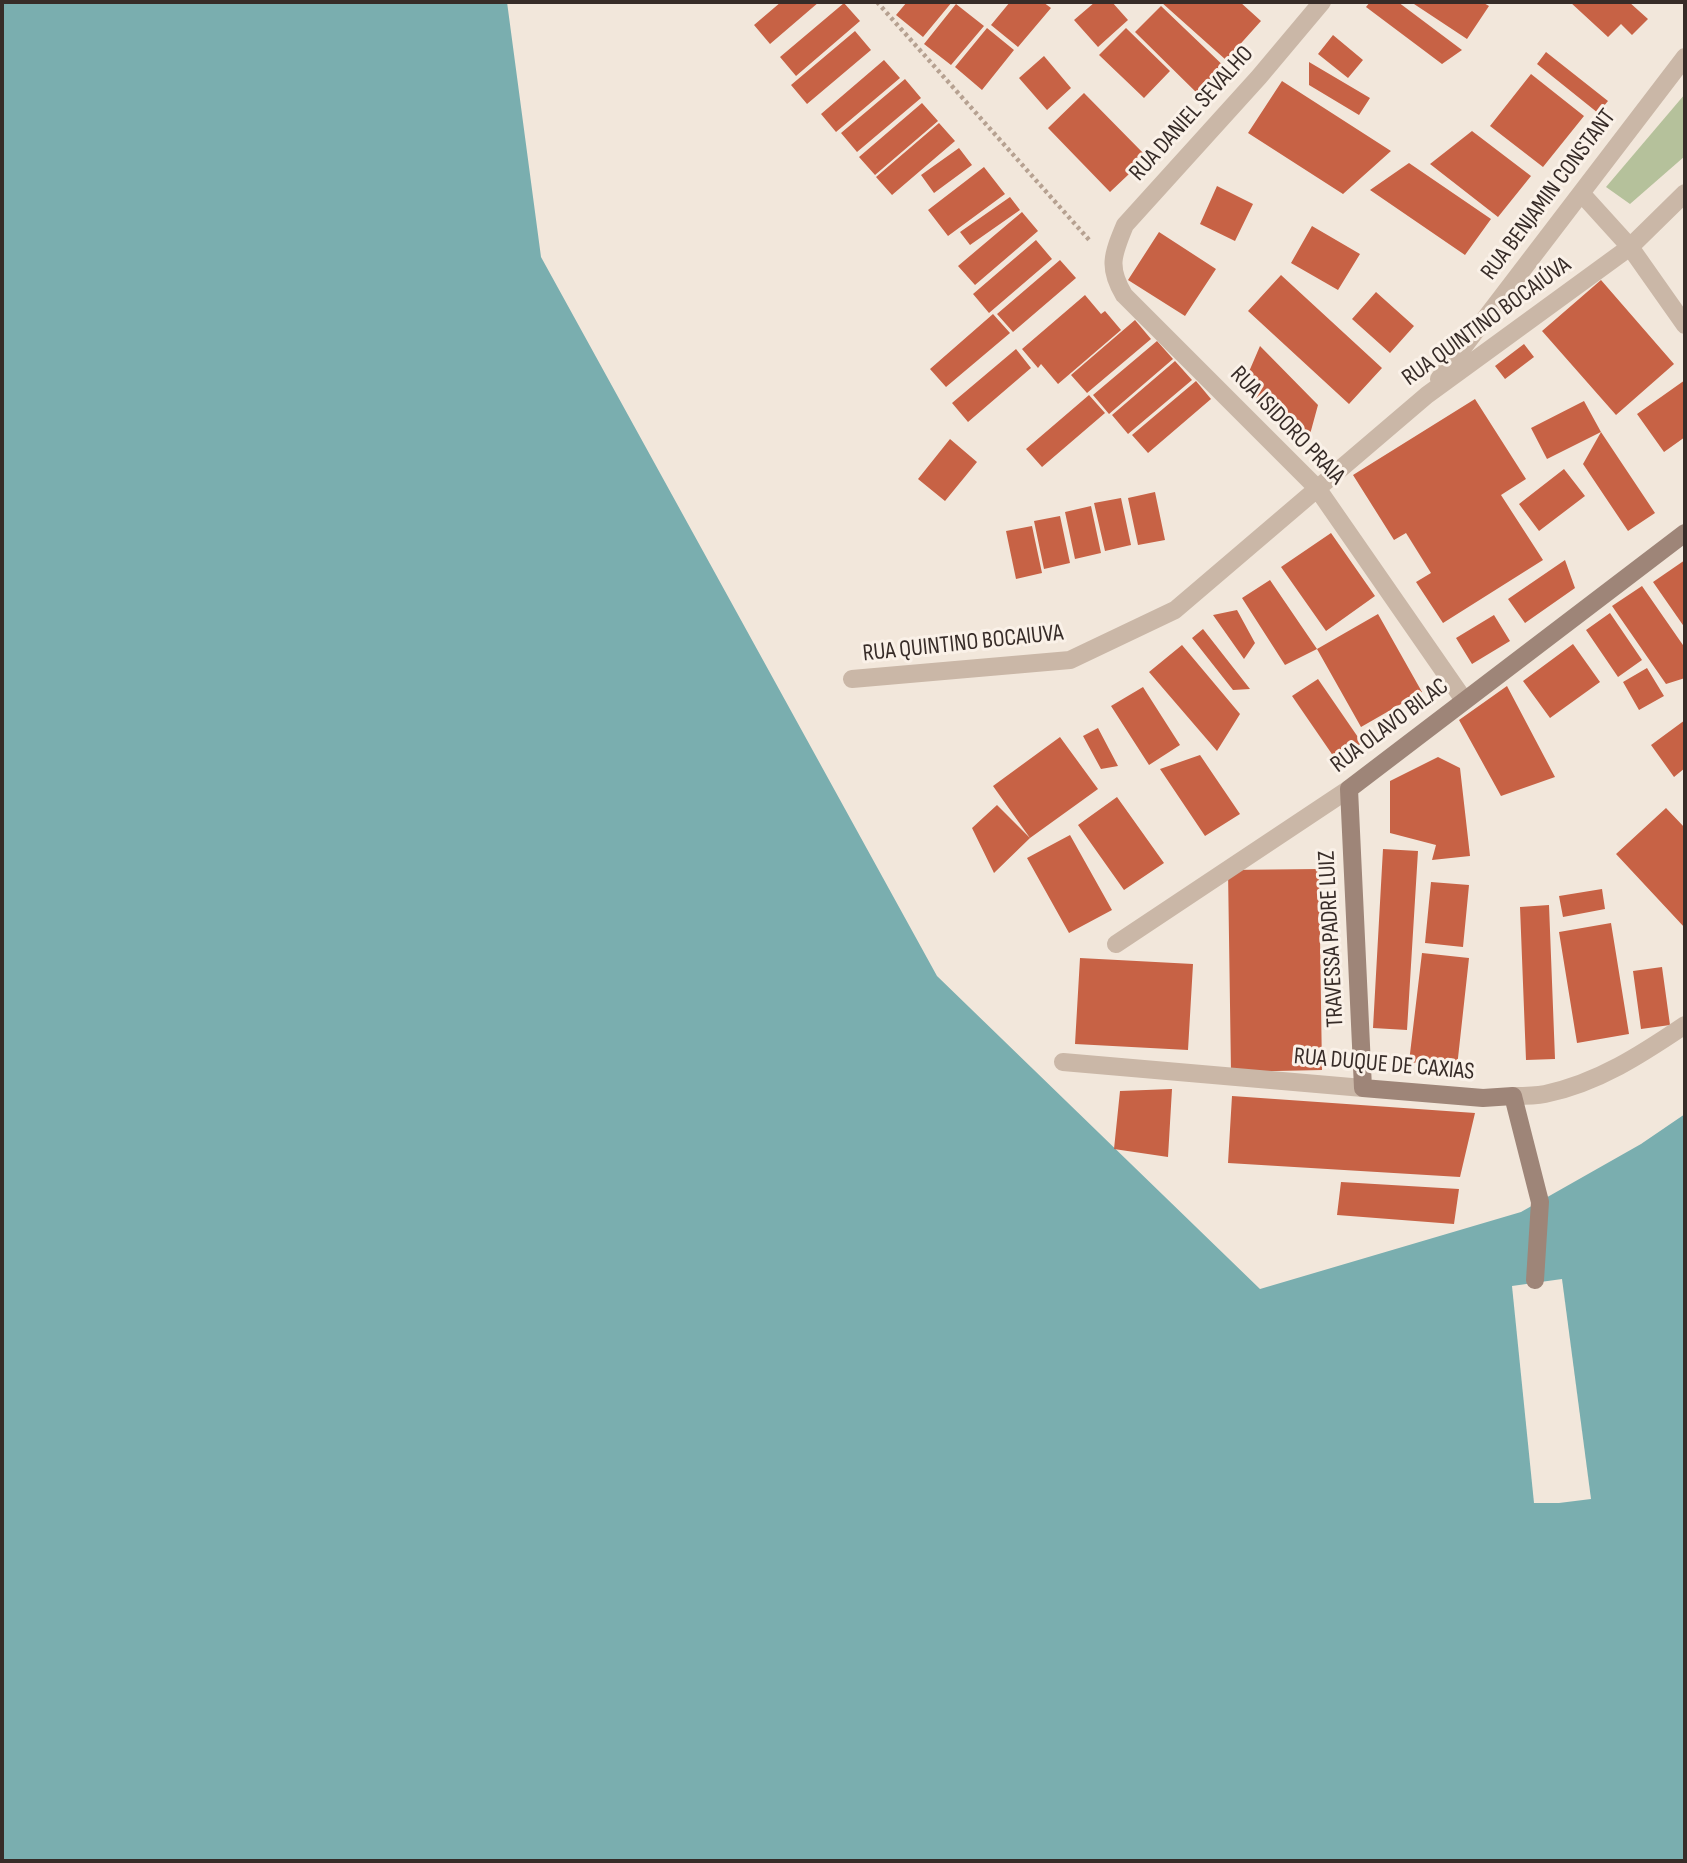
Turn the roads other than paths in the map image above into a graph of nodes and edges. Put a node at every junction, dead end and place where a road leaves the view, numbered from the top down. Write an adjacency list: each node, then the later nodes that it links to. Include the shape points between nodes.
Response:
1 (1322, 2): 6 (street, RUA DANIEL SEVALHO, via 1125,225)
2 (1685, 57): 3 (street, RUA BENJAMIN CONSTANT)
3 (1581, 193): 5 (street); 8 (street, RUA BENJAMIN CONSTANT)
4 (1685, 193): 5 (street, RUA QUINTINO BOCAIÚVA)
5 (1630, 247): 7 (street); 8 (street, RUA QUINTINO BOCAIÚVA)
6 (1113, 266): 9 (street, RUA ISIDORO PRAIA, via 1124,295)
7 (1685, 325)
8 (1427, 395): 9 (street, RUA QUINTINO BOCAIÚVA)
9 (1317, 488): 11 (street, RUA QUINTINO BOCAIUVA, via 1175,610 1070,660); 12 (street, RUA ISIDORO PRAIA)
10 (1685, 533): 12 (street, RUA OLAVO BILAC)
11 (852, 679)
12 (1464, 700): 13 (street, RUA OLAVO BILAC)
13 (1349, 789): 14 (street, RUA OLAVO BILAC); 17 (street, TRAVESSA PADRE LUIZ)
14 (1116, 944)
15 (1685, 1025): 18 (street, RUA DUQUE DE CAXIAS, via 1595,1078 1545,1094)
16 (1063, 1062): 17 (street, RUA DUQUE DE CAXIAS)
17 (1363, 1088): 18 (street, RUA DUQUE DE CAXIAS, via 1483,1098)
18 (1513, 1096): 19 (street, via 1540,1202)
19 (1535, 1280)

